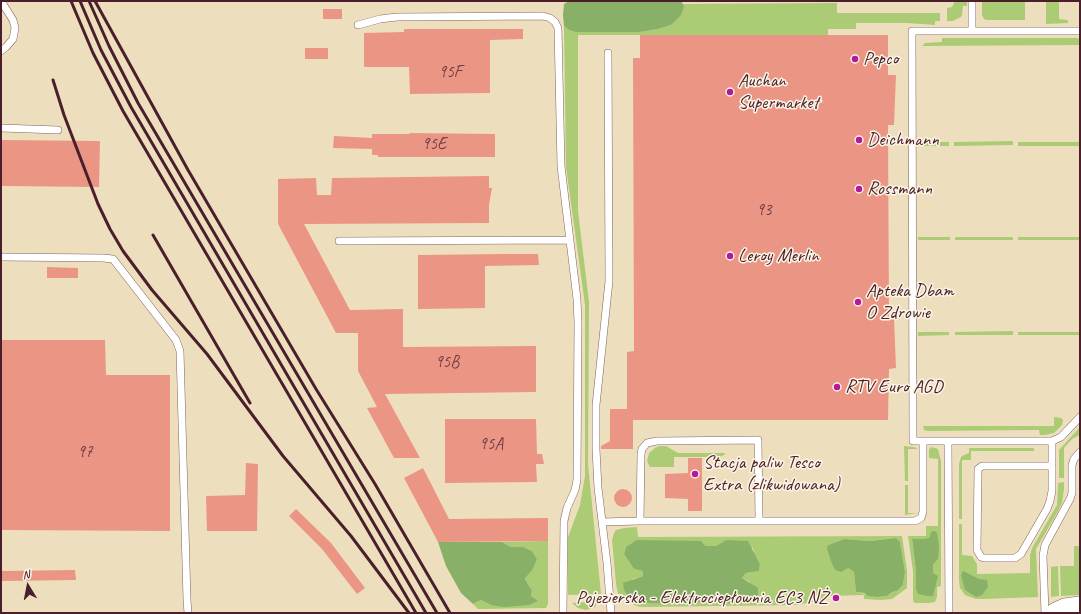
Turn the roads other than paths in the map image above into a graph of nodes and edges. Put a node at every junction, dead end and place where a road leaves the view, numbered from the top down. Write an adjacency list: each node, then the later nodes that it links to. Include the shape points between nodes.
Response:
1 (1, 1): 6 (lane, via 13,20 14,28 13,39)
2 (972, 1): 5 (lane)
3 (358, 25): 10 (lane, via 397,17 543,16 555,22 558,35 561,166)
4 (1080, 30): 5 (lane)
5 (972, 31): 14 (lane, via 912,31 913,441)
6 (1, 50)
7 (608, 53): 20 (lane, via 609,280 596,405 596,467)
8 (1, 128): 9 (lane)
9 (58, 130)
10 (570, 240): 11 (lane); 24 (lane, via 577,299 577,480 566,508 564,521)
11 (339, 241)
12 (1, 257): 23 (lane, via 113,259 176,340 180,351)
13 (1080, 417): 16 (lane, via 1061,436)
14 (923, 441): 15 (lane); 21 (lane, via 923,515 918,519)
15 (948, 441): 16 (lane); 26 (lane)
16 (1052, 441): 18 (lane)
17 (1080, 452): 27 (lane, via 1072,465 1070,499 1045,545)
18 (1052, 466): 18 (lane, via 1049,505 1021,554 1015,558 981,557 977,550 978,469 982,466)
19 (640, 521): 20 (lane); 21 (lane); 21 (lane, via 641,454 647,443 657,440 758,440)
20 (602, 522): 25 (lane)
21 (759, 522)
22 (1080, 607): 28 (street)
23 (188, 613)
24 (563, 613)
25 (610, 613)
26 (948, 613)
27 (1045, 613)
28 (1056, 613)

